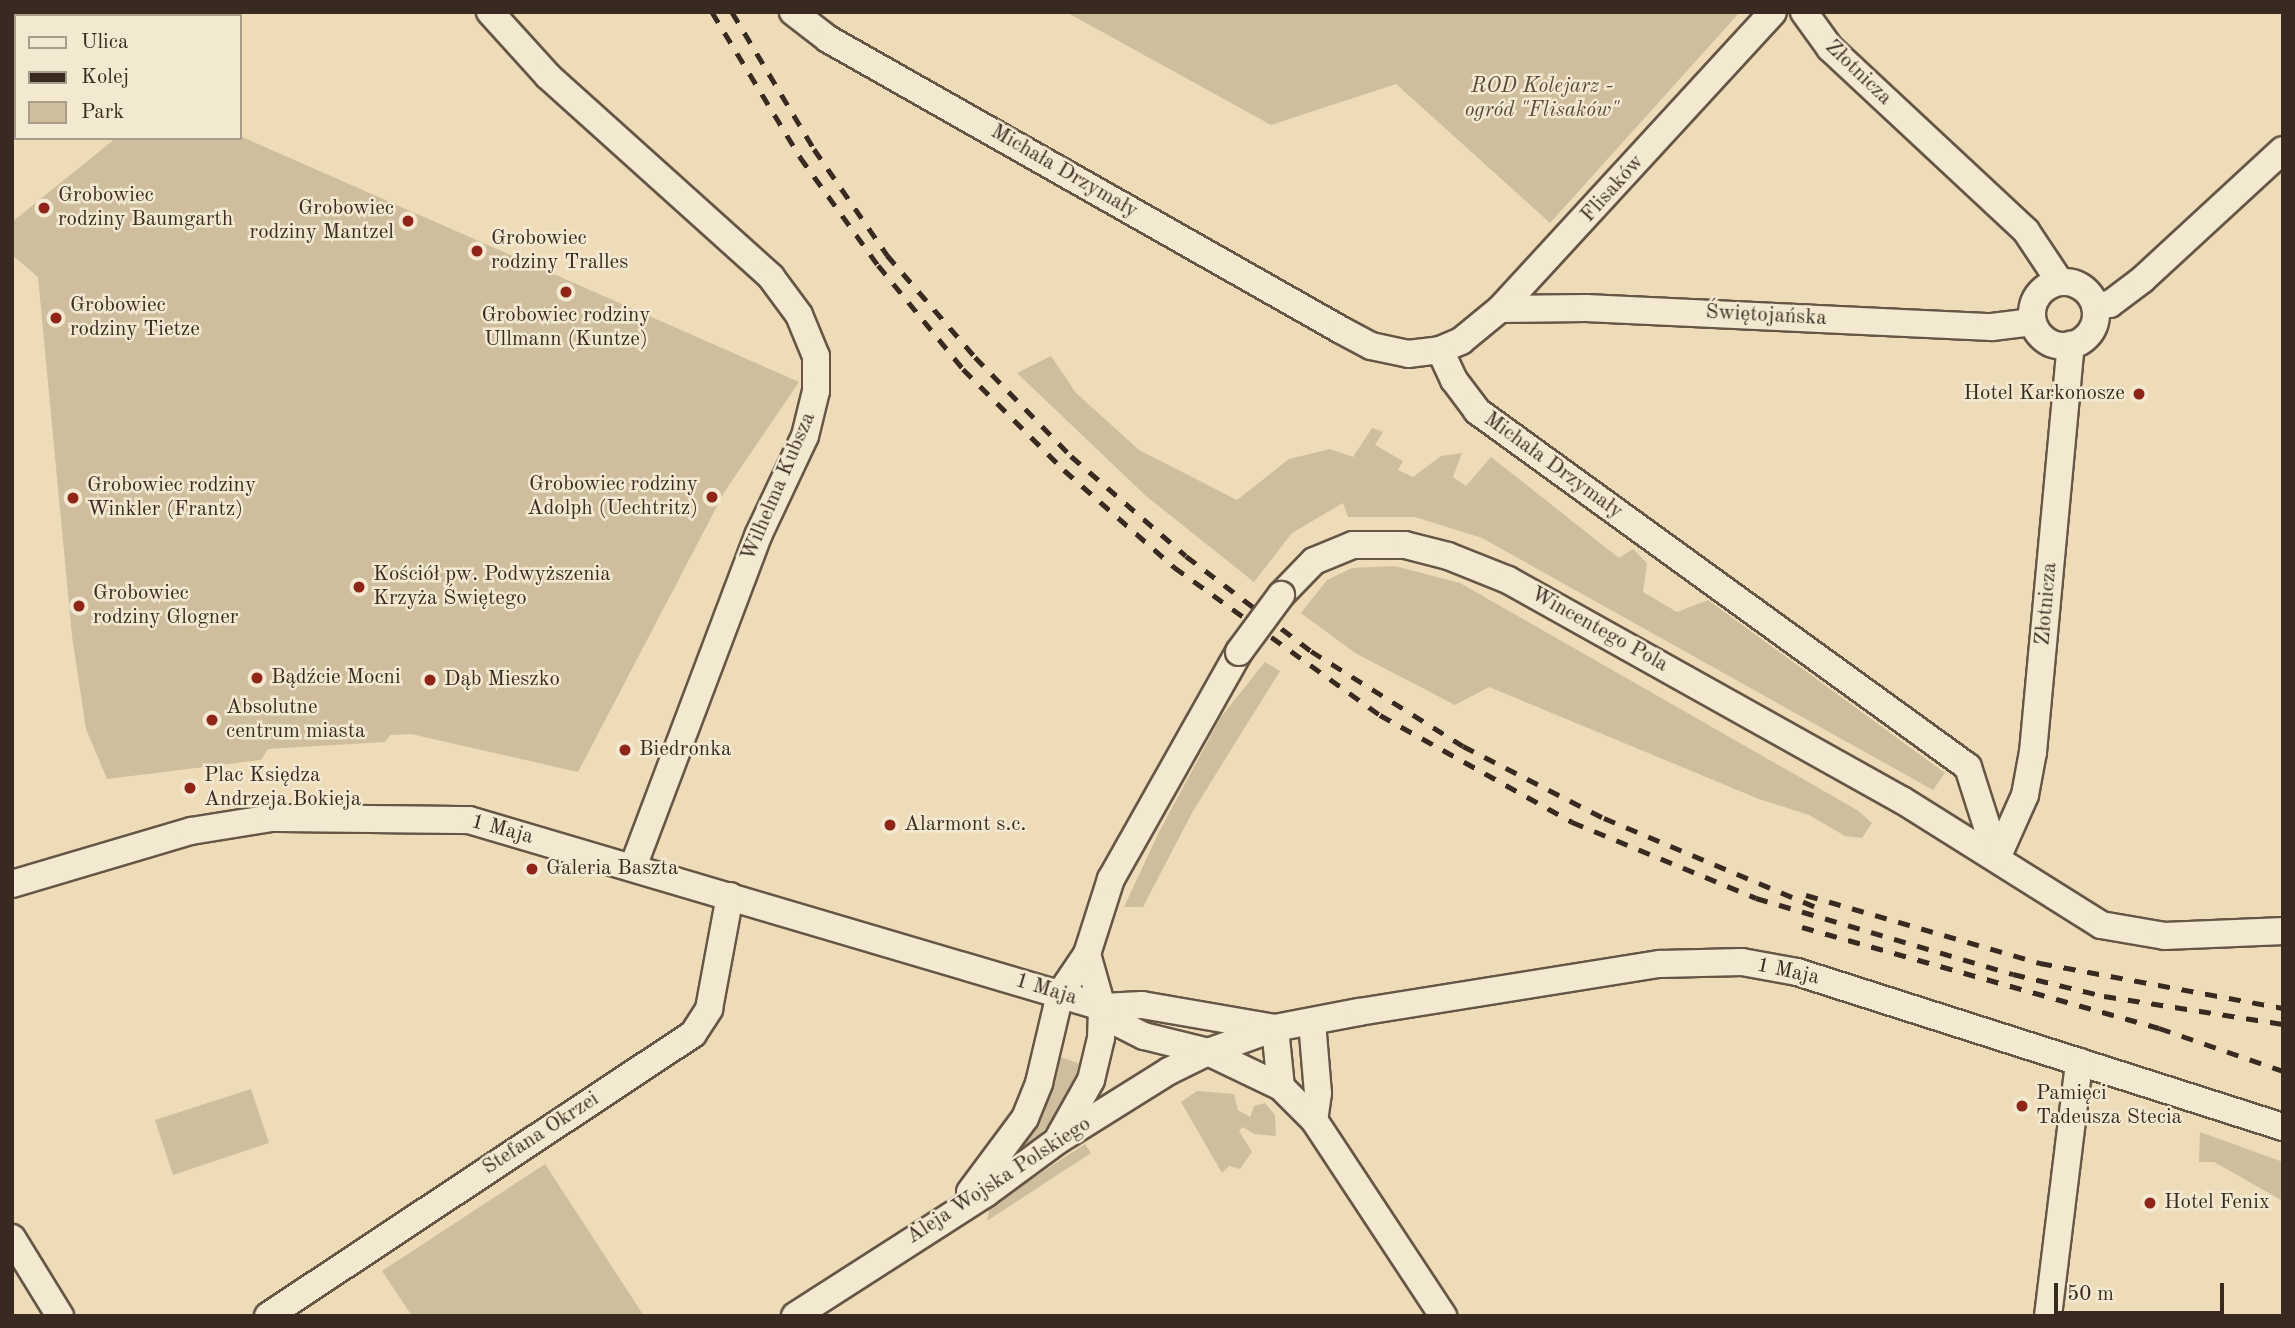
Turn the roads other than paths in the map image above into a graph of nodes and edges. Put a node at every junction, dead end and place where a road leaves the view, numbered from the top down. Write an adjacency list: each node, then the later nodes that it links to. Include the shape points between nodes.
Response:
1 (489, 12): 13 (street, Wilhelma Kubsza, via 548,76 772,277 799,315 816,356 816,391 805,436 758,536)
2 (793, 12): 11 (street, Michała Drzymały, via 828,39 1371,346 1408,354)
3 (1773, 12): 8 (street, Flisaków)
4 (1804, 12): 6 (street, Złotnicza, via 1830,48 2026,231)
5 (2283, 150): 7 (street, via 2143,279 2110,304)
6 (2060, 282): 7 (street, via 2082,287); 9 (street, via 2038,296)
7 (2095, 306): 10 (street, via 2089,335)
8 (1500, 309): 9 (street, Świętojańska, via 1596,308 1992,327); 11 (street, Flisaków, via 1472,334)
9 (2033, 322): 10 (street, via 2047,341)
10 (2071, 345): 12 (street, Złotnicza, via 2033,752 2025,795)
11 (1440, 350): 12 (street, Michała Drzymały, via 1454,380 1477,411 1968,767)
12 (1997, 858): 16 (street, Wincentego Pola, via 2076,914 2101,925 2165,936); 17 (street, Wincentego Pola, bridge, via 1878,786 1474,564 1405,545 1353,545 1314,561 1239,652 1111,879)
13 (634, 867): 14 (street, 1 Maja, via 469,820 272,818 218,827); 15 (street, 1 Maja)
14 (12, 884)
15 (730, 896): 18 (street, 1 Maja); 31 (street, Stefana Okrzei, via 709,1009 693,1034)
16 (2283, 931)
17 (1087, 954): 18 (street, Wincentego Pola); 19 (street)
18 (1060, 994): 19 (street, 1 Maja); 28 (street, Wincentego Pola, via 1039,1083 1025,1118)
19 (1102, 1007): 21 (street, 1 Maja, via 1142,1005); 22 (street, 1 Maja, via 1119,1024 1144,1036); 27 (street, via 1101,1038 1091,1080)
20 (1312, 1022): 21 (street, 1 Maja); 23 (street, 1 Maja, via 1616,970 1742,962 1821,979); 25 (street)
21 (1275, 1028): 22 (street, 1 Maja); 24 (street)
22 (1208, 1052): 24 (street); 27 (street, Aleja Wojska Polskiego)
23 (2079, 1062): 26 (street, 1 Maja); 34 (street)
24 (1281, 1087): 25 (street)
25 (1314, 1120): 33 (street)
26 (2283, 1127)
27 (1057, 1141): 28 (street, Aleja Wojska Polskiego)
28 (953, 1212): 32 (street, Aleja Wojska Polskiego)
29 (12, 1238): 30 (street)
30 (60, 1316)
31 (268, 1316)
32 (795, 1316)
33 (1443, 1316)
34 (2048, 1316)

